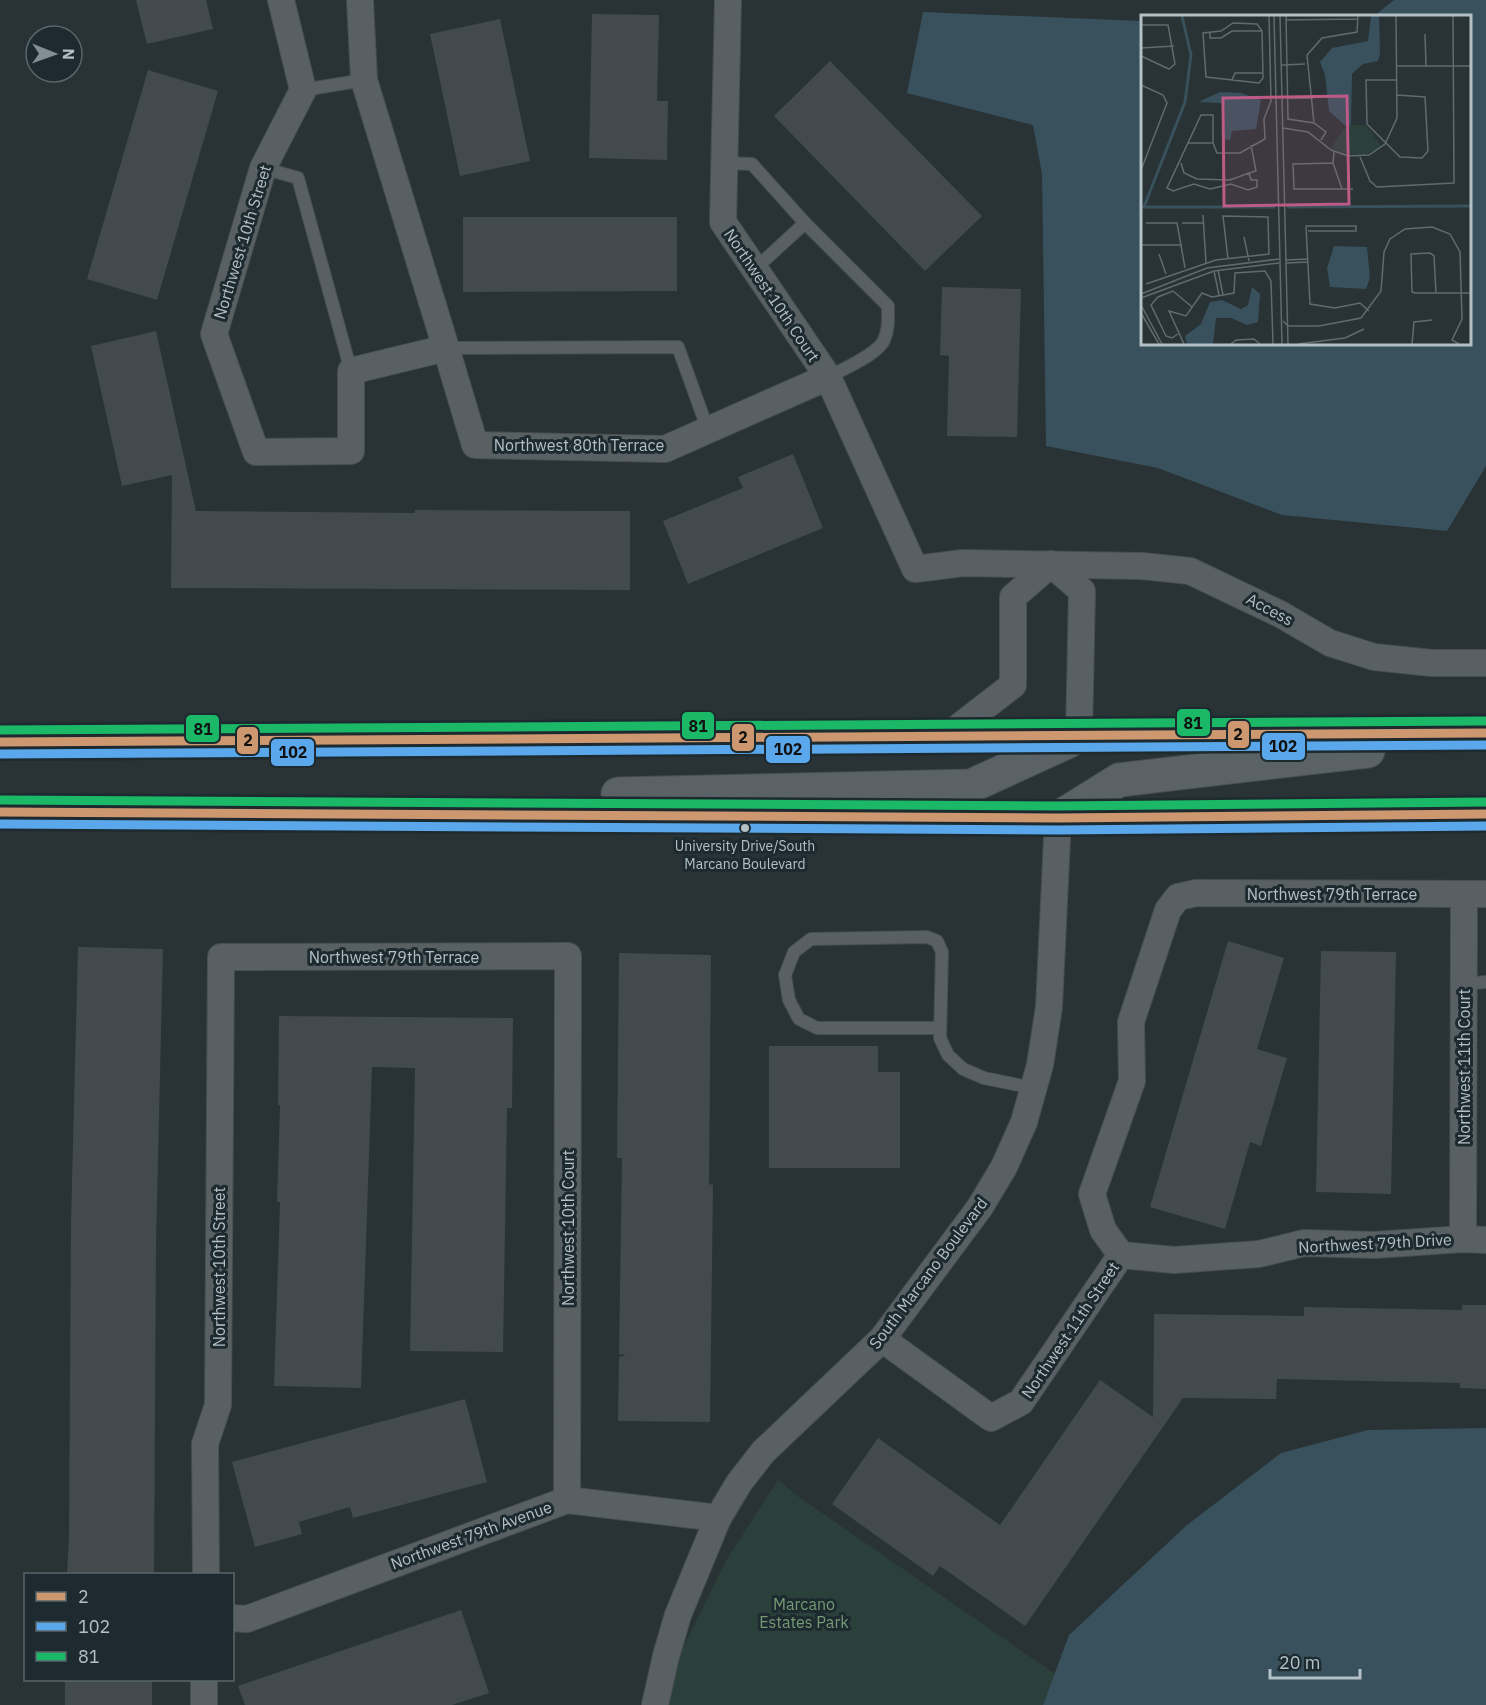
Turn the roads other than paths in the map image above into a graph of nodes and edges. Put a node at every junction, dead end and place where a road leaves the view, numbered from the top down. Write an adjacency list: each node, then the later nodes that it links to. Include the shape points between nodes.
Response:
1 (281, 0): 5 (street)
2 (360, 0): 4 (street)
3 (733, 6): 6 (street, Northwest 10th Court)
4 (364, 81): 5 (lane); 10 (street)
5 (303, 90): 7 (street, Northwest 10th Street)
6 (725, 163): 8 (lane, via 752,164); 9 (street, Northwest 10th Court, via 723,222)
7 (263, 168): 11 (lane, via 298,178); 11 (street, Northwest 10th Street, via 214,334 256,452 351,451)
8 (805, 223): 9 (lane); 12 (lane, via 888,306 884,342 871,354)
9 (755, 269): 12 (street, Northwest 10th Court)
10 (446, 348): 11 (street); 13 (lane, via 678,347); 13 (street, Northwest 80th Terrace, via 475,445 665,448)
11 (351, 370)
12 (828, 378): 13 (street, Northwest 80th Terrace); 15 (street, Northwest 10th Court)
13 (708, 430)
14 (1051, 564): 15 (street, Access, via 963,563); 16 (street, Access, via 1190,571 1271,609 1330,643 1374,657); 19 (street, via 1013,597 1013,685); 20 (street, via 1082,591)
15 (915, 568)
16 (1486, 663)
17 (1442, 732): 18 (main road); 20 (main road); 25 (main road, via 1392,749 1119,780)
18 (1486, 733)
19 (947, 736): 20 (main road); 21 (main road)
20 (1078, 736): 24 (main road, via 971,786 584,795 569,799)
21 (0, 742)
22 (0, 812): 24 (main road)
23 (1486, 814): 25 (main road)
24 (554, 815): 25 (main road)
25 (1058, 818): 32 (street, South Marcano Boulevard, via 1049,1007)
26 (1475, 895): 27 (street, Northwest 79th Terrace, via 1196,893); 30 (street, Northwest 11th Court)
27 (1178, 897): 34 (street, Northwest 11th Street, via 1168,910 1131,1022 1132,1081 1092,1194 1103,1230)
28 (568, 956): 29 (street, Northwest 79th Terrace); 36 (street, Northwest 10th Court)
29 (221, 957): 38 (street, Northwest 10th Street, via 218,1405 206,1444)
30 (1475, 983): 33 (street, Northwest 11th Court)
31 (940, 1028): 31 (lane, via 942,952 937,941 927,937 811,939 794,952 785,975 789,1000 799,1019 817,1028); 32 (lane, via 948,1055 963,1069 984,1078)
32 (1033, 1088): 35 (street, South Marcano Boulevard, via 1024,1122 1004,1167 980,1207)
33 (1475, 1239): 34 (street, Northwest 79th Drive, via 1374,1245 1304,1243 1259,1254 1174,1260)
34 (1121, 1255): 35 (street, Northwest 11th Street, via 1021,1402 991,1418)
35 (882, 1339): 37 (street, South Marcano Boulevard, via 763,1452)
36 (567, 1500): 37 (street, Northwest 79th Avenue); 39 (street, Northwest 79th Avenue, via 247,1619)
37 (718, 1518): 42 (street, South Marcano Boulevard, via 678,1615)
38 (206, 1573)
39 (234, 1618)
40 (204, 1681): 41 (street)
41 (204, 1705)
42 (654, 1705)

